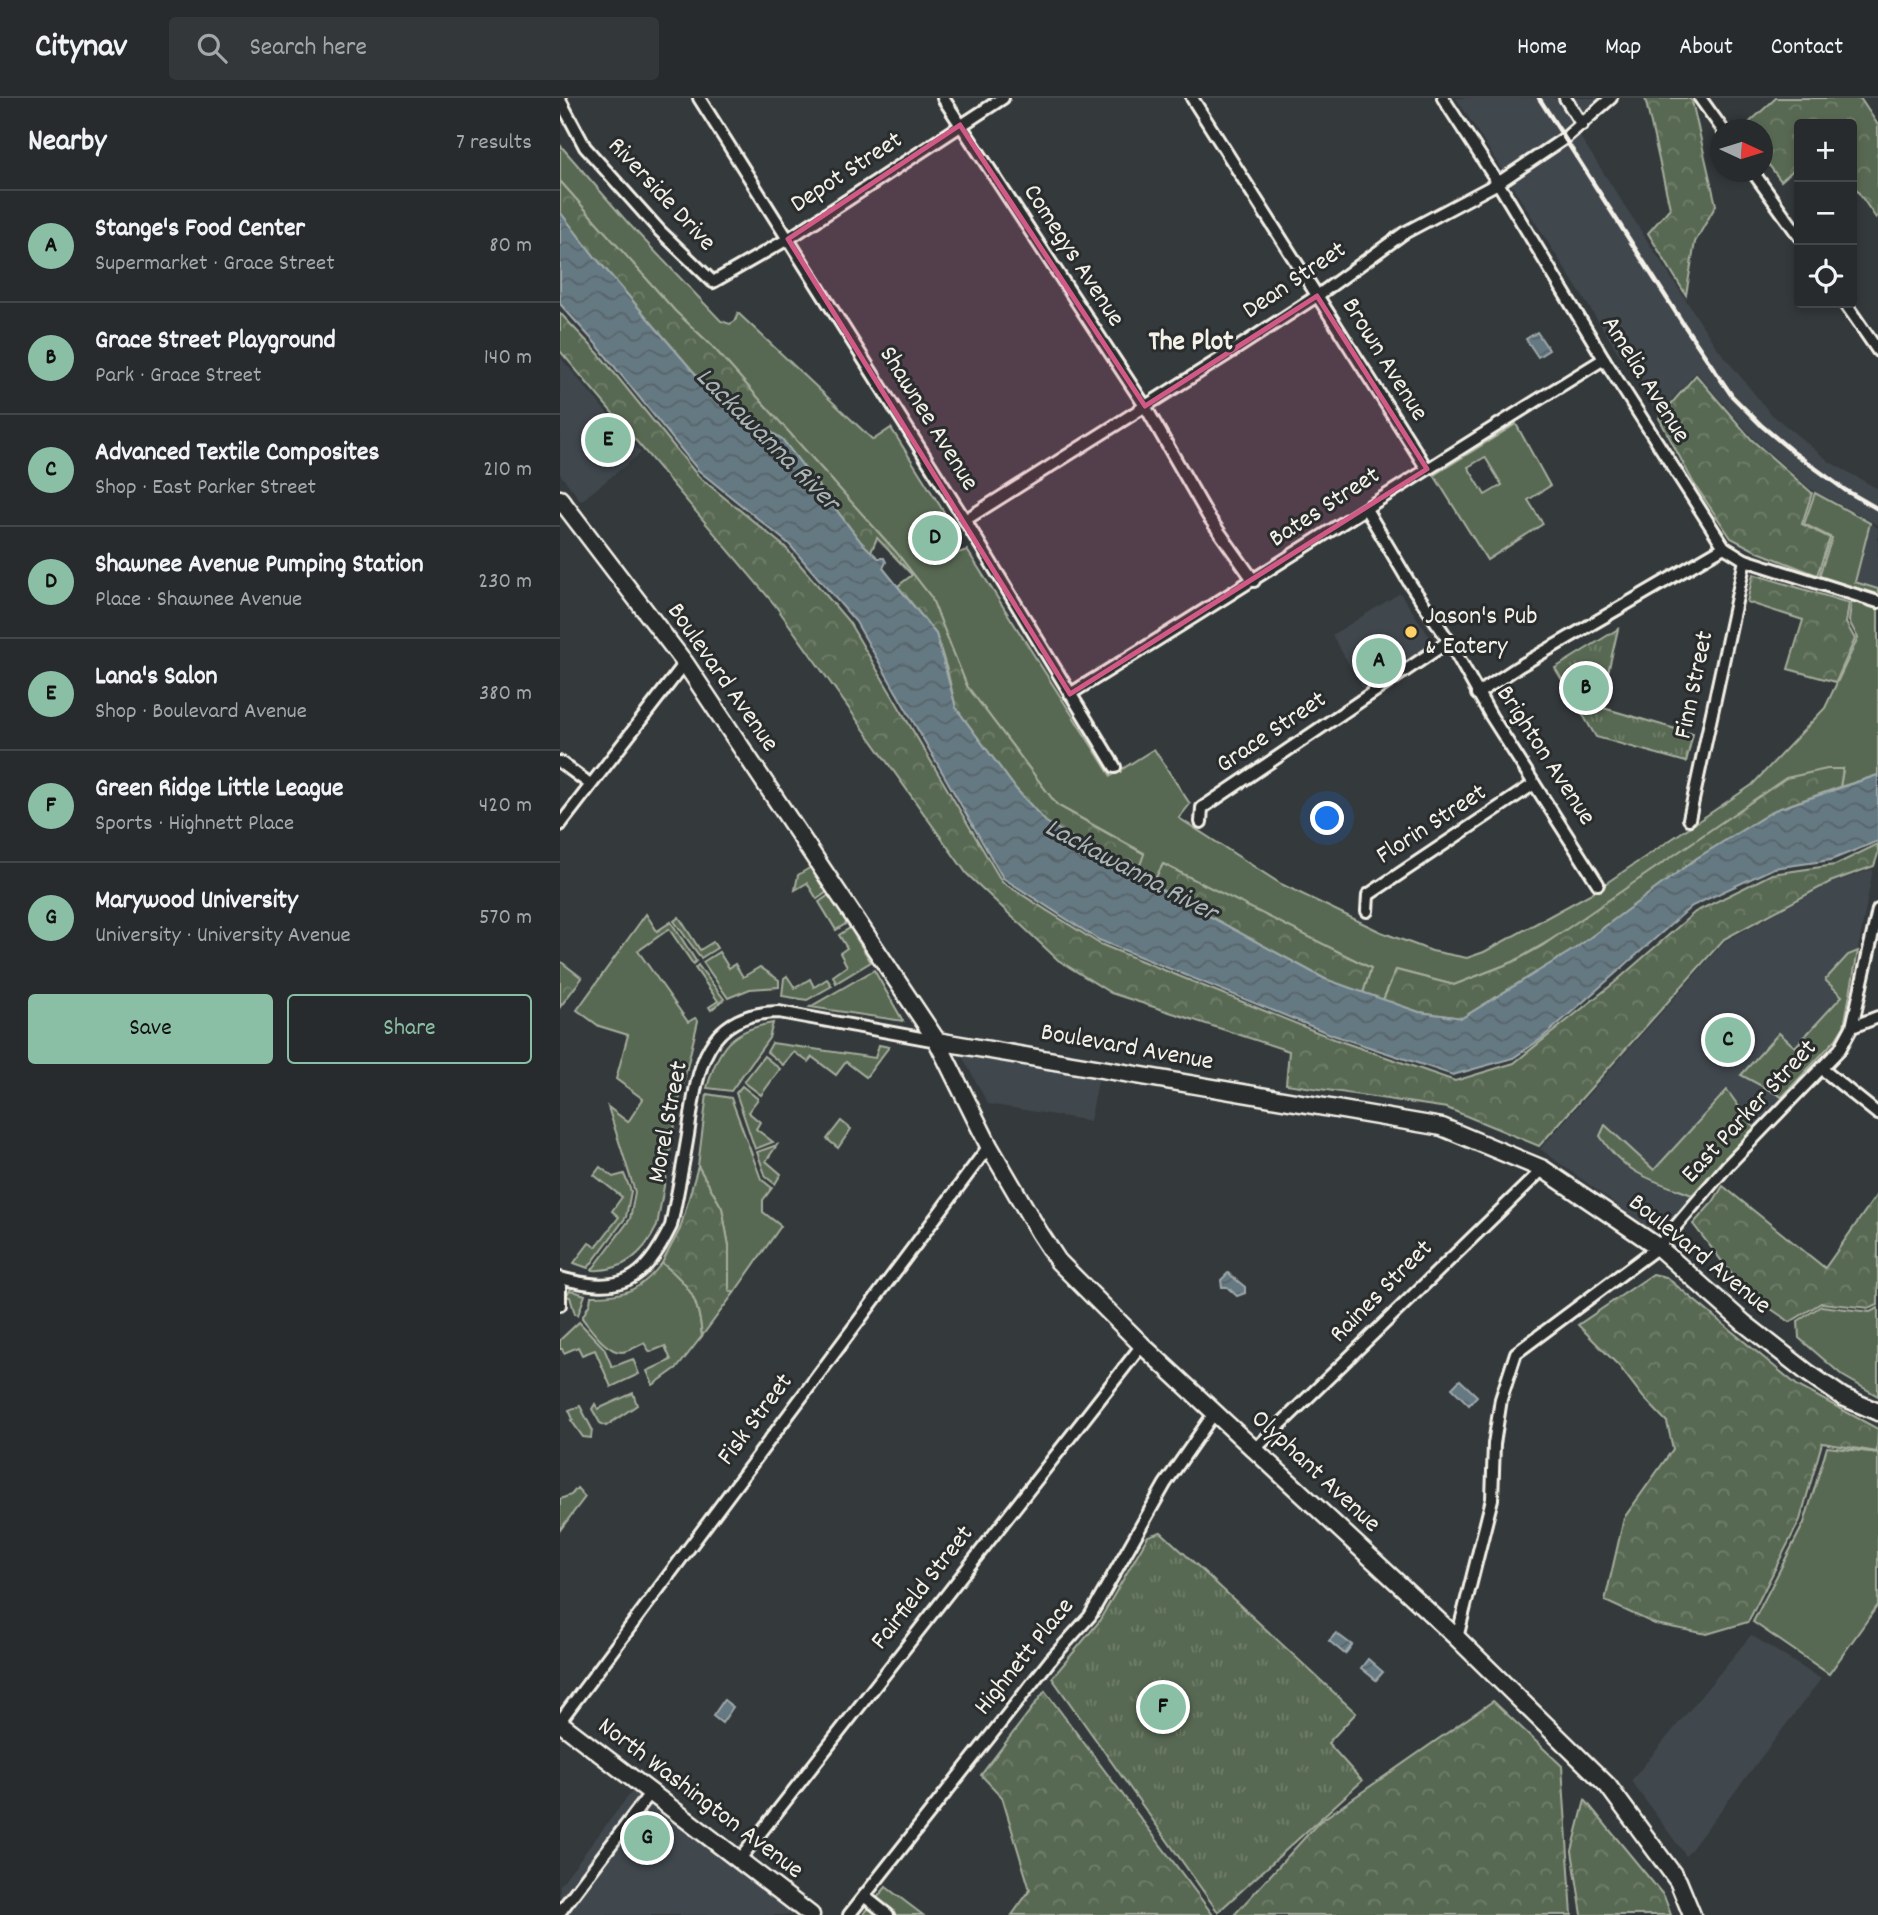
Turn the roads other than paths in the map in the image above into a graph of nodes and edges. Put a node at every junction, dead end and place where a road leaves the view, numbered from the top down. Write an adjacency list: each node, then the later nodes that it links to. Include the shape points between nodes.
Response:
1 (698, 98): 16 (street, Shawnee Avenue)
2 (943, 98): 11 (street, Comegys Avenue)
3 (1003, 98): 11 (street, Depot Street)
4 (1192, 98): 18 (street, Brown Avenue)
5 (1443, 98): 14 (street, Amelia Avenue)
6 (1565, 98): 12 (street)
7 (1611, 98): 12 (street, Dean Street)
8 (1700, 98): 10 (street)
9 (560, 100): 17 (street, Riverside Drive, via 585,147 651,222)
10 (1715, 119)
11 (960, 125): 16 (street, Depot Street); 22 (street, Comegys Avenue)
12 (1581, 125): 14 (street, Dean Street)
13 (1760, 182): 15 (street)
14 (1498, 183): 18 (street, Dean Street, via 1404,233); 21 (street, Amelia Avenue)
15 (1794, 229)
16 (788, 239): 17 (street, Depot Street); 26 (street, Shawnee Avenue)
17 (713, 282)
18 (1317, 296): 22 (street, Dean Street); 23 (street, Brown Avenue)
19 (1848, 308): 20 (street)
20 (1878, 351)
21 (1604, 359): 23 (street, Bates Street); 27 (street, Amelia Avenue)
22 (1145, 406): 26 (street, Dean Street); 29 (street, Comegys Avenue, via 1208,516)
23 (1427, 469): 25 (street, Bates Street)
24 (560, 499): 32 (street, Boulevard Avenue)
25 (1366, 509): 29 (street, Bates Street); 31 (street, Brighton Avenue)
26 (965, 520): 33 (street, Shawnee Avenue)
27 (1724, 547): 28 (street, Amelia Avenue); 34 (street)
28 (1745, 560): 30 (street, Amelia Avenue); 39 (street, Finn Street)
29 (1254, 581): 33 (street, Bates Street)
30 (1878, 602)
31 (1449, 641): 34 (street, Brighton Avenue); 40 (street, Grace Street, via 1202,808)
32 (685, 663): 37 (street); 47 (street, Boulevard Avenue)
33 (1070, 694): 36 (street, Shawnee Avenue)
34 (1477, 694): 38 (street, Brighton Avenue)
35 (560, 762): 37 (street)
36 (1115, 767)
37 (590, 784): 41 (street)
38 (1535, 784): 42 (street, Brighton Avenue); 44 (street, Florin Street, via 1368,895)
39 (1689, 819)
40 (1201, 822)
41 (560, 825)
42 (1598, 884)
43 (1878, 910): 46 (street, East Parker Street)
44 (1367, 911)
45 (1878, 1017): 46 (street)
46 (1852, 1027): 48 (street, East Parker Street)
47 (937, 1041): 50 (street, Olyphant Avenue); 51 (street, Boulevard Avenue, via 1442,1127); 53 (street, Morel Street, via 779,1012 744,1017 719,1035 700,1063 671,1226 660,1248 645,1268 620,1283 589,1286)
48 (1822, 1069): 49 (street); 52 (street, East Parker Street, via 1727,1166)
49 (1878, 1114)
50 (989, 1146): 56 (street, Olyphant Avenue, via 1058,1261); 61 (street, Fisk Street)
51 (1543, 1169): 52 (street, Boulevard Avenue); 59 (street, Raines Street)
52 (1658, 1247): 58 (street, Boulevard Avenue, via 1808,1373 1843,1397); 60 (street, East Parker Street, via 1516,1353 1500,1399 1492,1499)
53 (560, 1278)
54 (560, 1286): 55 (street)
55 (560, 1305)
56 (1142, 1345): 57 (street, Olyphant Avenue); 63 (street, Fairfield Street)
57 (1215, 1412): 59 (street, Olyphant Avenue); 64 (street, Highnett Place, via 1165,1483 1090,1616)
58 (1878, 1412)
59 (1254, 1450): 60 (street, Olyphant Avenue)
60 (1457, 1638): 69 (street, Olyphant Avenue, via 1608,1786 1678,1881)
61 (560, 1722): 62 (street, North Washington Avenue)
62 (651, 1792): 63 (street, North Washington Avenue); 65 (street)
63 (740, 1859): 66 (street, North Washington Avenue)
64 (864, 1896): 67 (street, Highnett Place); 68 (street)
65 (560, 1912)
66 (811, 1915)
67 (849, 1915)
68 (888, 1915)
69 (1692, 1915)

